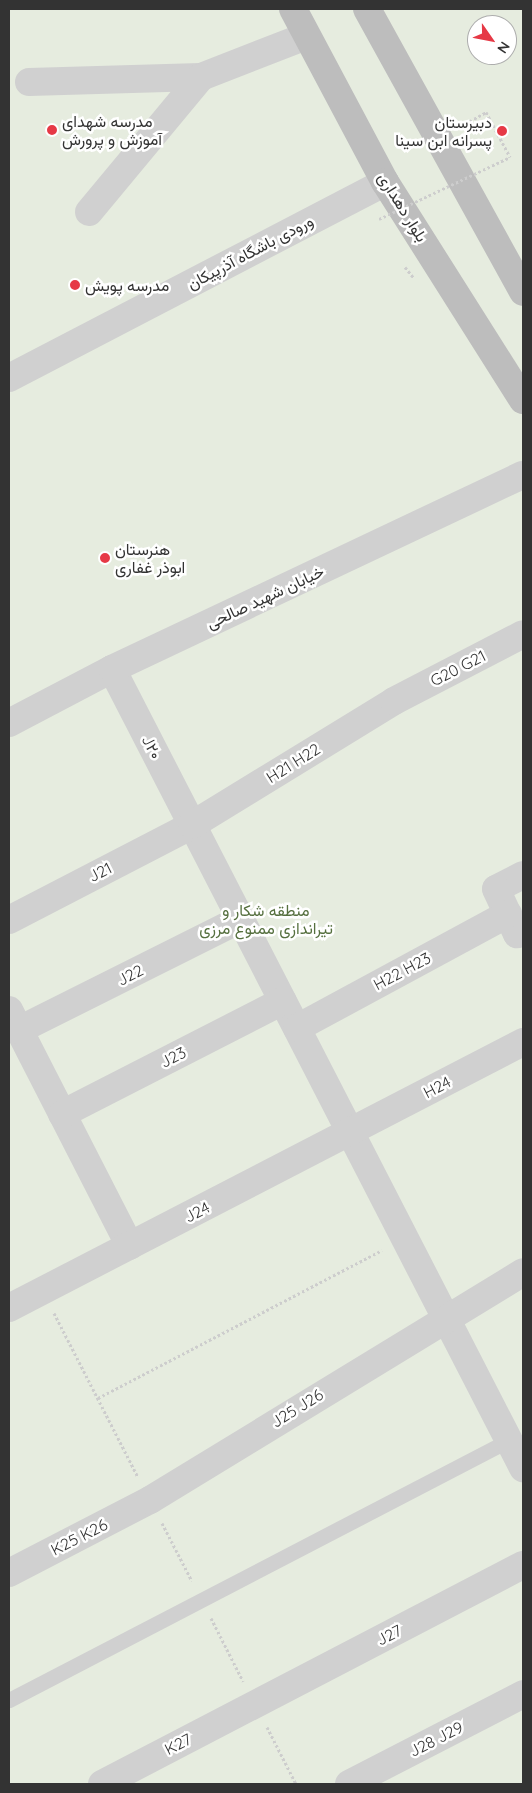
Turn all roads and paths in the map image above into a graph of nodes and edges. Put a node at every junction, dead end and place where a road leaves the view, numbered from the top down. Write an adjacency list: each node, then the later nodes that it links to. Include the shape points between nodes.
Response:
1 (293, 9): 3 (main road, بلوار دهداری)
2 (367, 9): 10 (main road)
3 (306, 36): 4 (street); 7 (main road, بلوار دهداری)
4 (201, 78): 5 (street); 8 (street)
5 (29, 82)
6 (486, 112): 9 (path, bridge, via 510,157)
7 (385, 182): 11 (street, ورودی باشگاه آذرپیکان); 12 (main road, بلوار دهداری)
8 (88, 212)
9 (380, 218)
10 (523, 292)
11 (9, 378)
12 (523, 400)
13 (523, 475): 15 (street, خیابان شهید صالحی)
14 (523, 634): 16 (street, G20 G21)
15 (112, 669): 17 (street, خیابان شهید صالحی); 18 (street, J۲۰)
16 (394, 701): 18 (street, H21 H22)
17 (11, 716)
18 (192, 825): 20 (street, J۲۰); 21 (street, J21)
19 (523, 875): 22 (street, via 496,889)
20 (241, 919): 23 (street, J۲۰); 24 (street, J22)
21 (9, 920)
22 (516, 926): 25 (street, H22 H23)
23 (283, 1001): 25 (street, J۲۰); 27 (street, J23)
24 (14, 1020): 27 (street)
25 (297, 1028): 28 (street, J۲۰)
26 (523, 1042): 28 (street, H24)
27 (62, 1114): 30 (street)
28 (350, 1132): 29 (street, J۲۰); 30 (street, J24)
29 (405, 1238): 34 (street, J۲۰); 35 (path)
30 (130, 1246): 32 (street, J24)
31 (523, 1272): 34 (street, J25 J26)
32 (43, 1292): 33 (street, J24); 35 (path)
33 (9, 1308)
34 (445, 1316): 36 (street, J۲۰); 38 (street, J25 J26)
35 (98, 1398): 38 (path)
36 (509, 1440): 37 (street, J۲۰); 41 (lane)
37 (523, 1468)
38 (150, 1500): 40 (street, K25 K26); 41 (path)
39 (523, 1565): 44 (street, J27)
40 (9, 1573)
41 (202, 1600): 43 (lane); 44 (path)
42 (523, 1694): 47 (street, J28 J29)
43 (9, 1700)
44 (255, 1704): 45 (street, K27); 46 (path)
45 (102, 1784)
46 (296, 1784)
47 (349, 1784)

